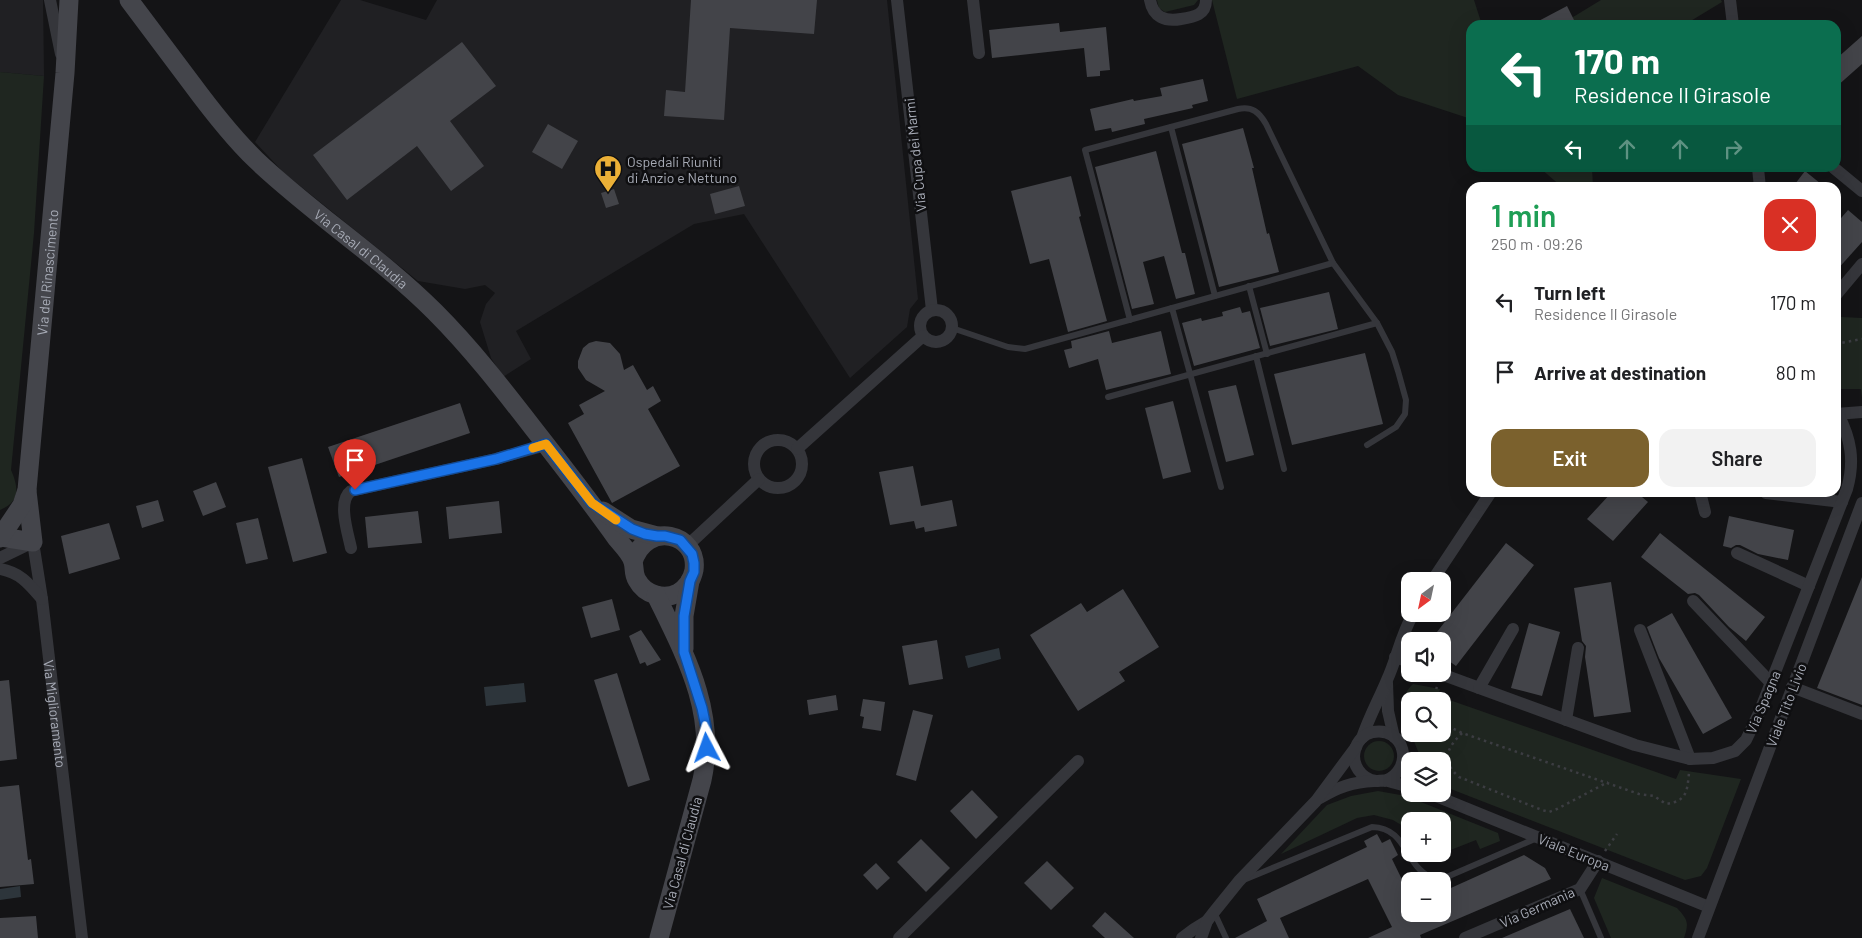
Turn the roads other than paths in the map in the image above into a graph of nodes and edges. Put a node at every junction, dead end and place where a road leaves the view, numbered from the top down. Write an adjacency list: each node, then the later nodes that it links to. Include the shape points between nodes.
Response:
1 (50, 0): 11 (street)
2 (70, 0): 11 (street, Via del Rinascimento)
3 (128, 0): 33 (street, Via Casal di Claudia, via 236,139 290,191 433,310 487,370)
4 (897, 0): 21 (street, Via Cupa dei Marmi)
5 (973, 0): 10 (street)
6 (1150, 0): 7 (street, via 1155,13 1171,21 1199,15)
7 (1206, 0)
8 (1730, 0): 9 (street)
9 (1732, 20)
10 (979, 53)
11 (64, 73): 39 (street, Via del Rinascimento)
12 (1171, 127): 15 (lane, via 1242,108 1259,114); 19 (lane); 22 (lane, via 1085,150)
13 (1839, 172): 14 (street)
14 (1862, 191)
15 (1333, 263): 17 (lane); 23 (lane)
16 (1862, 264): 18 (street)
17 (1249, 286): 19 (lane); 26 (lane)
18 (1841, 289)
19 (1214, 296): 20 (lane)
20 (1172, 308): 22 (lane); 28 (lane)
21 (932, 310): 24 (street, via 947,314); 25 (street, via 920,320)
22 (1130, 320): 24 (lane, via 1025,349 1008,347)
23 (1377, 323): 26 (lane); 34 (lane, via 1396,366 1406,410 1399,424)
24 (952, 328): 25 (street, via 943,341 932,342)
25 (923, 336): 35 (street)
26 (1267, 354): 27 (lane)
27 (1256, 356): 28 (lane); 36 (lane)
28 (1190, 375): 29 (lane); 38 (lane)
29 (1108, 397)
30 (1862, 412): 31 (street)
31 (1841, 414)
32 (1841, 421): 43 (street, Via Spagna, via 1852,454 1851,474)
33 (546, 444): 44 (street, Via Casal di Claudia); 51 (street, via 496,459 351,491 343,505)
34 (1367, 445)
35 (797, 449): 37 (street, via 802,463 793,483 786,487 771,487); 37 (street, via 784,440 762,446 754,458)
36 (1284, 469)
37 (759, 479): 50 (street)
38 (1220, 487)
39 (27, 490): 48 (street, Via del Rinascimento, via 22,505); 49 (street, Via Miglioramento)
40 (1488, 497): 56 (street)
41 (1701, 497): 46 (street)
42 (1800, 497): 43 (street)
43 (1842, 502): 58 (street, Via Spagna)
44 (592, 503): 47 (street, Via Casal di Claudia, via 625,526); 54 (street, Via Casal di Claudia)
45 (1862, 503): 72 (street, Viale Tito Livio)
46 (1705, 512)
47 (657, 536): 50 (street, Via Casal di Claudia, via 673,537); 54 (street, via 641,545)
48 (0, 538): 49 (street, Via del Rinascimento)
49 (33, 542): 53 (street); 60 (street, Via Miglioramento)
50 (687, 546): 57 (street, Via Casal di Claudia, via 694,563)
51 (351, 548)
52 (1738, 553): 58 (street)
53 (0, 558)
54 (633, 562): 59 (street, Via Casal di Claudia, via 636,579 648,592)
55 (0, 569): 60 (street, via 24,579)
56 (1438, 572)
57 (690, 581): 59 (street, via 676,594); 66 (street, Via Casal di Claudia, via 684,616)
58 (1809, 586): 71 (street, Via Spagna)
59 (656, 595): 66 (street, Via Casal di Claudia)
60 (42, 599): 92 (street, Via Miglioramento)
61 (1693, 601): 71 (street)
62 (1410, 622): 67 (street)
63 (1513, 629): 73 (street)
64 (1640, 630): 79 (street)
65 (1578, 648): 75 (street)
66 (684, 652): 93 (street, Via Casal di Claudia, via 702,708 707,748 702,780)
67 (1395, 657): 68 (street); 70 (street)
68 (1401, 659)
69 (1451, 678): 73 (street, Via Spagna)
70 (1387, 680): 76 (street, via 1388,711); 77 (street)
71 (1771, 683): 79 (street, Via Spagna, via 1743,744 1719,757)
72 (1792, 687): 74 (street); 90 (street, Viale Tito Livio)
73 (1479, 688): 75 (street, Via Spagna)
74 (1862, 714)
75 (1566, 720): 79 (street, Via Spagna, via 1635,745)
76 (1394, 737): 77 (street, via 1387,733 1370,733); 78 (street)
77 (1359, 742): 82 (street, via 1354,762 1357,769 1369,779); 84 (street)
78 (1403, 752)
79 (1690, 759)
80 (1078, 761): 94 (street)
81 (1401, 770): 82 (street)
82 (1381, 781): 83 (street); 84 (street, via 1344,786)
83 (1401, 785)
84 (1316, 801): 88 (street)
85 (1451, 802): 86 (street, Viale Europa)
86 (1539, 838): 87 (street, Viale Europa); 88 (lane, via 1449,876 1430,877 1416,868 1395,836 1380,828 1372,828)
87 (1598, 861): 89 (street, Via Germania); 90 (street, Viale Europa)
88 (1240, 882): 91 (street)
89 (1580, 889): 98 (street, Via Germania); 99 (lane)
90 (1709, 907): 100 (street, Viale Tito Livio)
91 (1210, 916): 95 (street); 96 (street); 97 (lane)
92 (82, 938)
93 (659, 938)
94 (899, 938)
95 (1182, 938)
96 (1201, 938)
97 (1226, 938)
98 (1465, 938)
99 (1601, 938)
100 (1698, 938)

